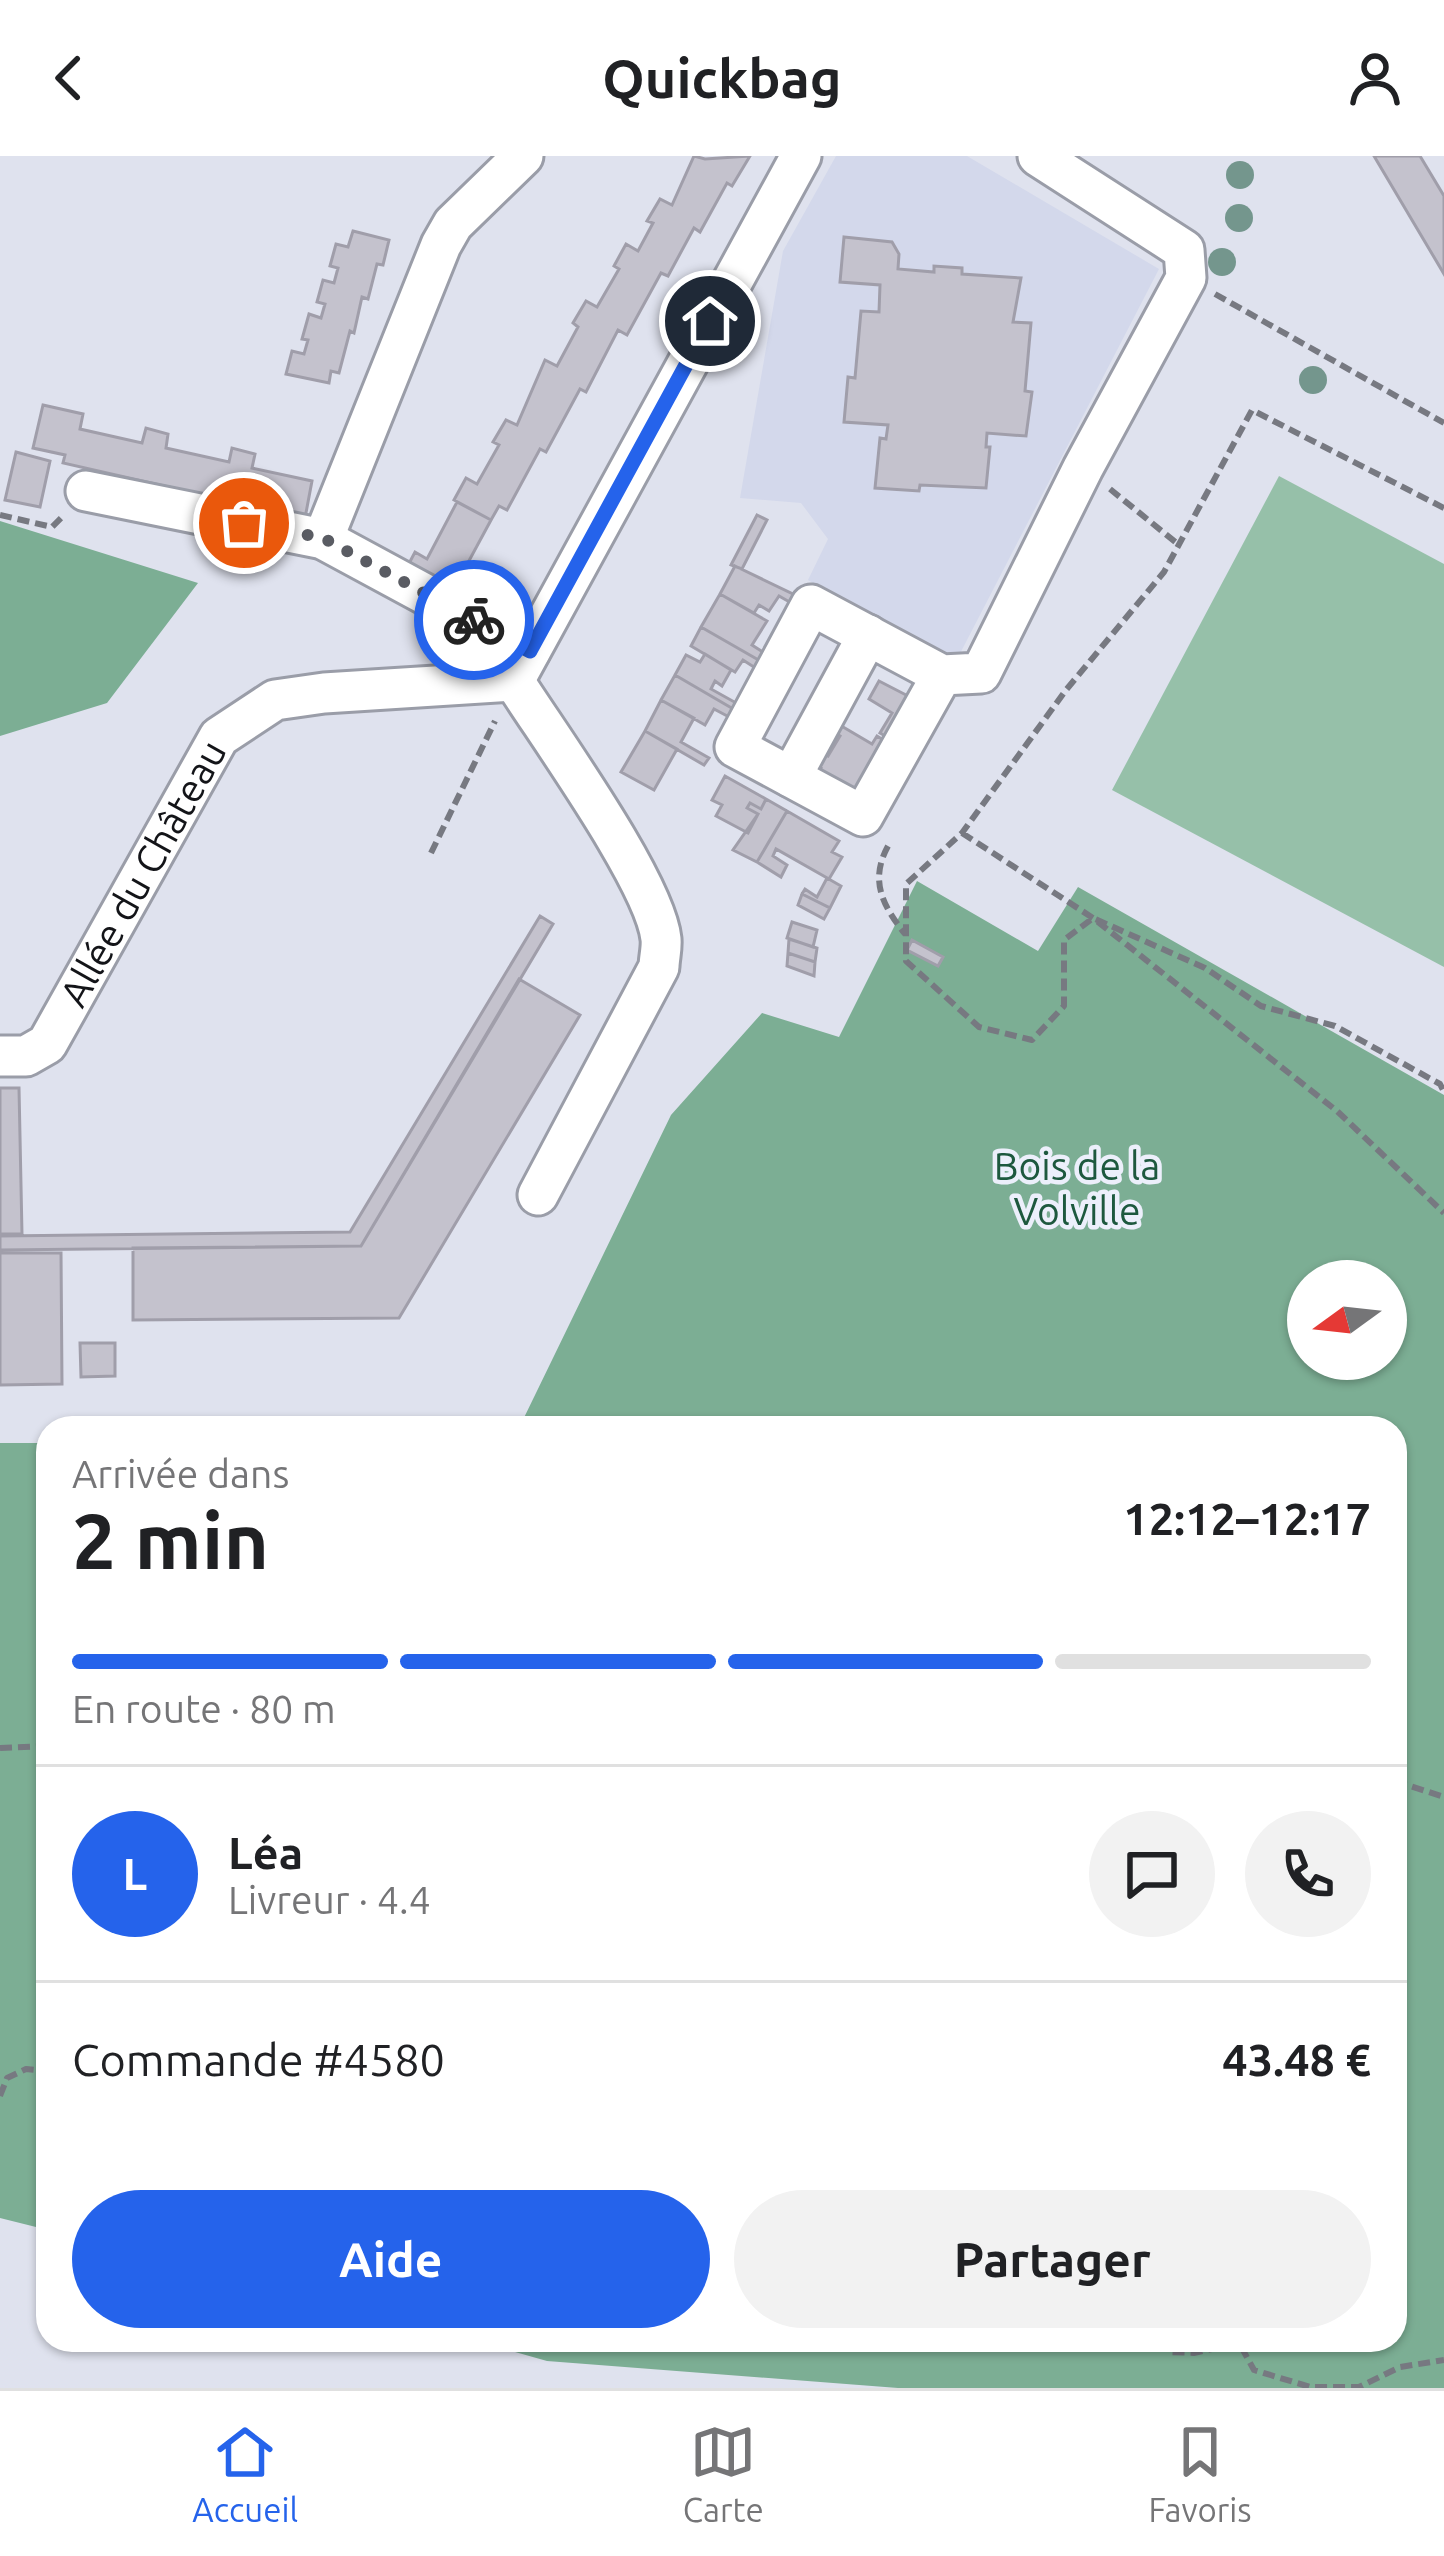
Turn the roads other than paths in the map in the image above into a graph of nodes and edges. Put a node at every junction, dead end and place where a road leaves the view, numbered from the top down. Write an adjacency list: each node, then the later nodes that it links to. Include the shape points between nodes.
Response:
1 (523, 156): 5 (street, via 441,245)
2 (801, 156): 7 (street)
3 (1038, 156): 8 (street, via 1184,250 1186,278)
4 (86, 491): 5 (street)
5 (323, 538): 7 (street)
6 (868, 634): 8 (street); 9 (street); 9 (street, via 812,605 735,747)
7 (522, 666): 10 (street, Allée du Château, via 275,700 219,737 47,1044 26,1056); 11 (street, via 661,938 659,967)
8 (962, 674): 9 (street, via 863,817)
9 (791, 777)
10 (0, 1056)
11 (538, 1195)

